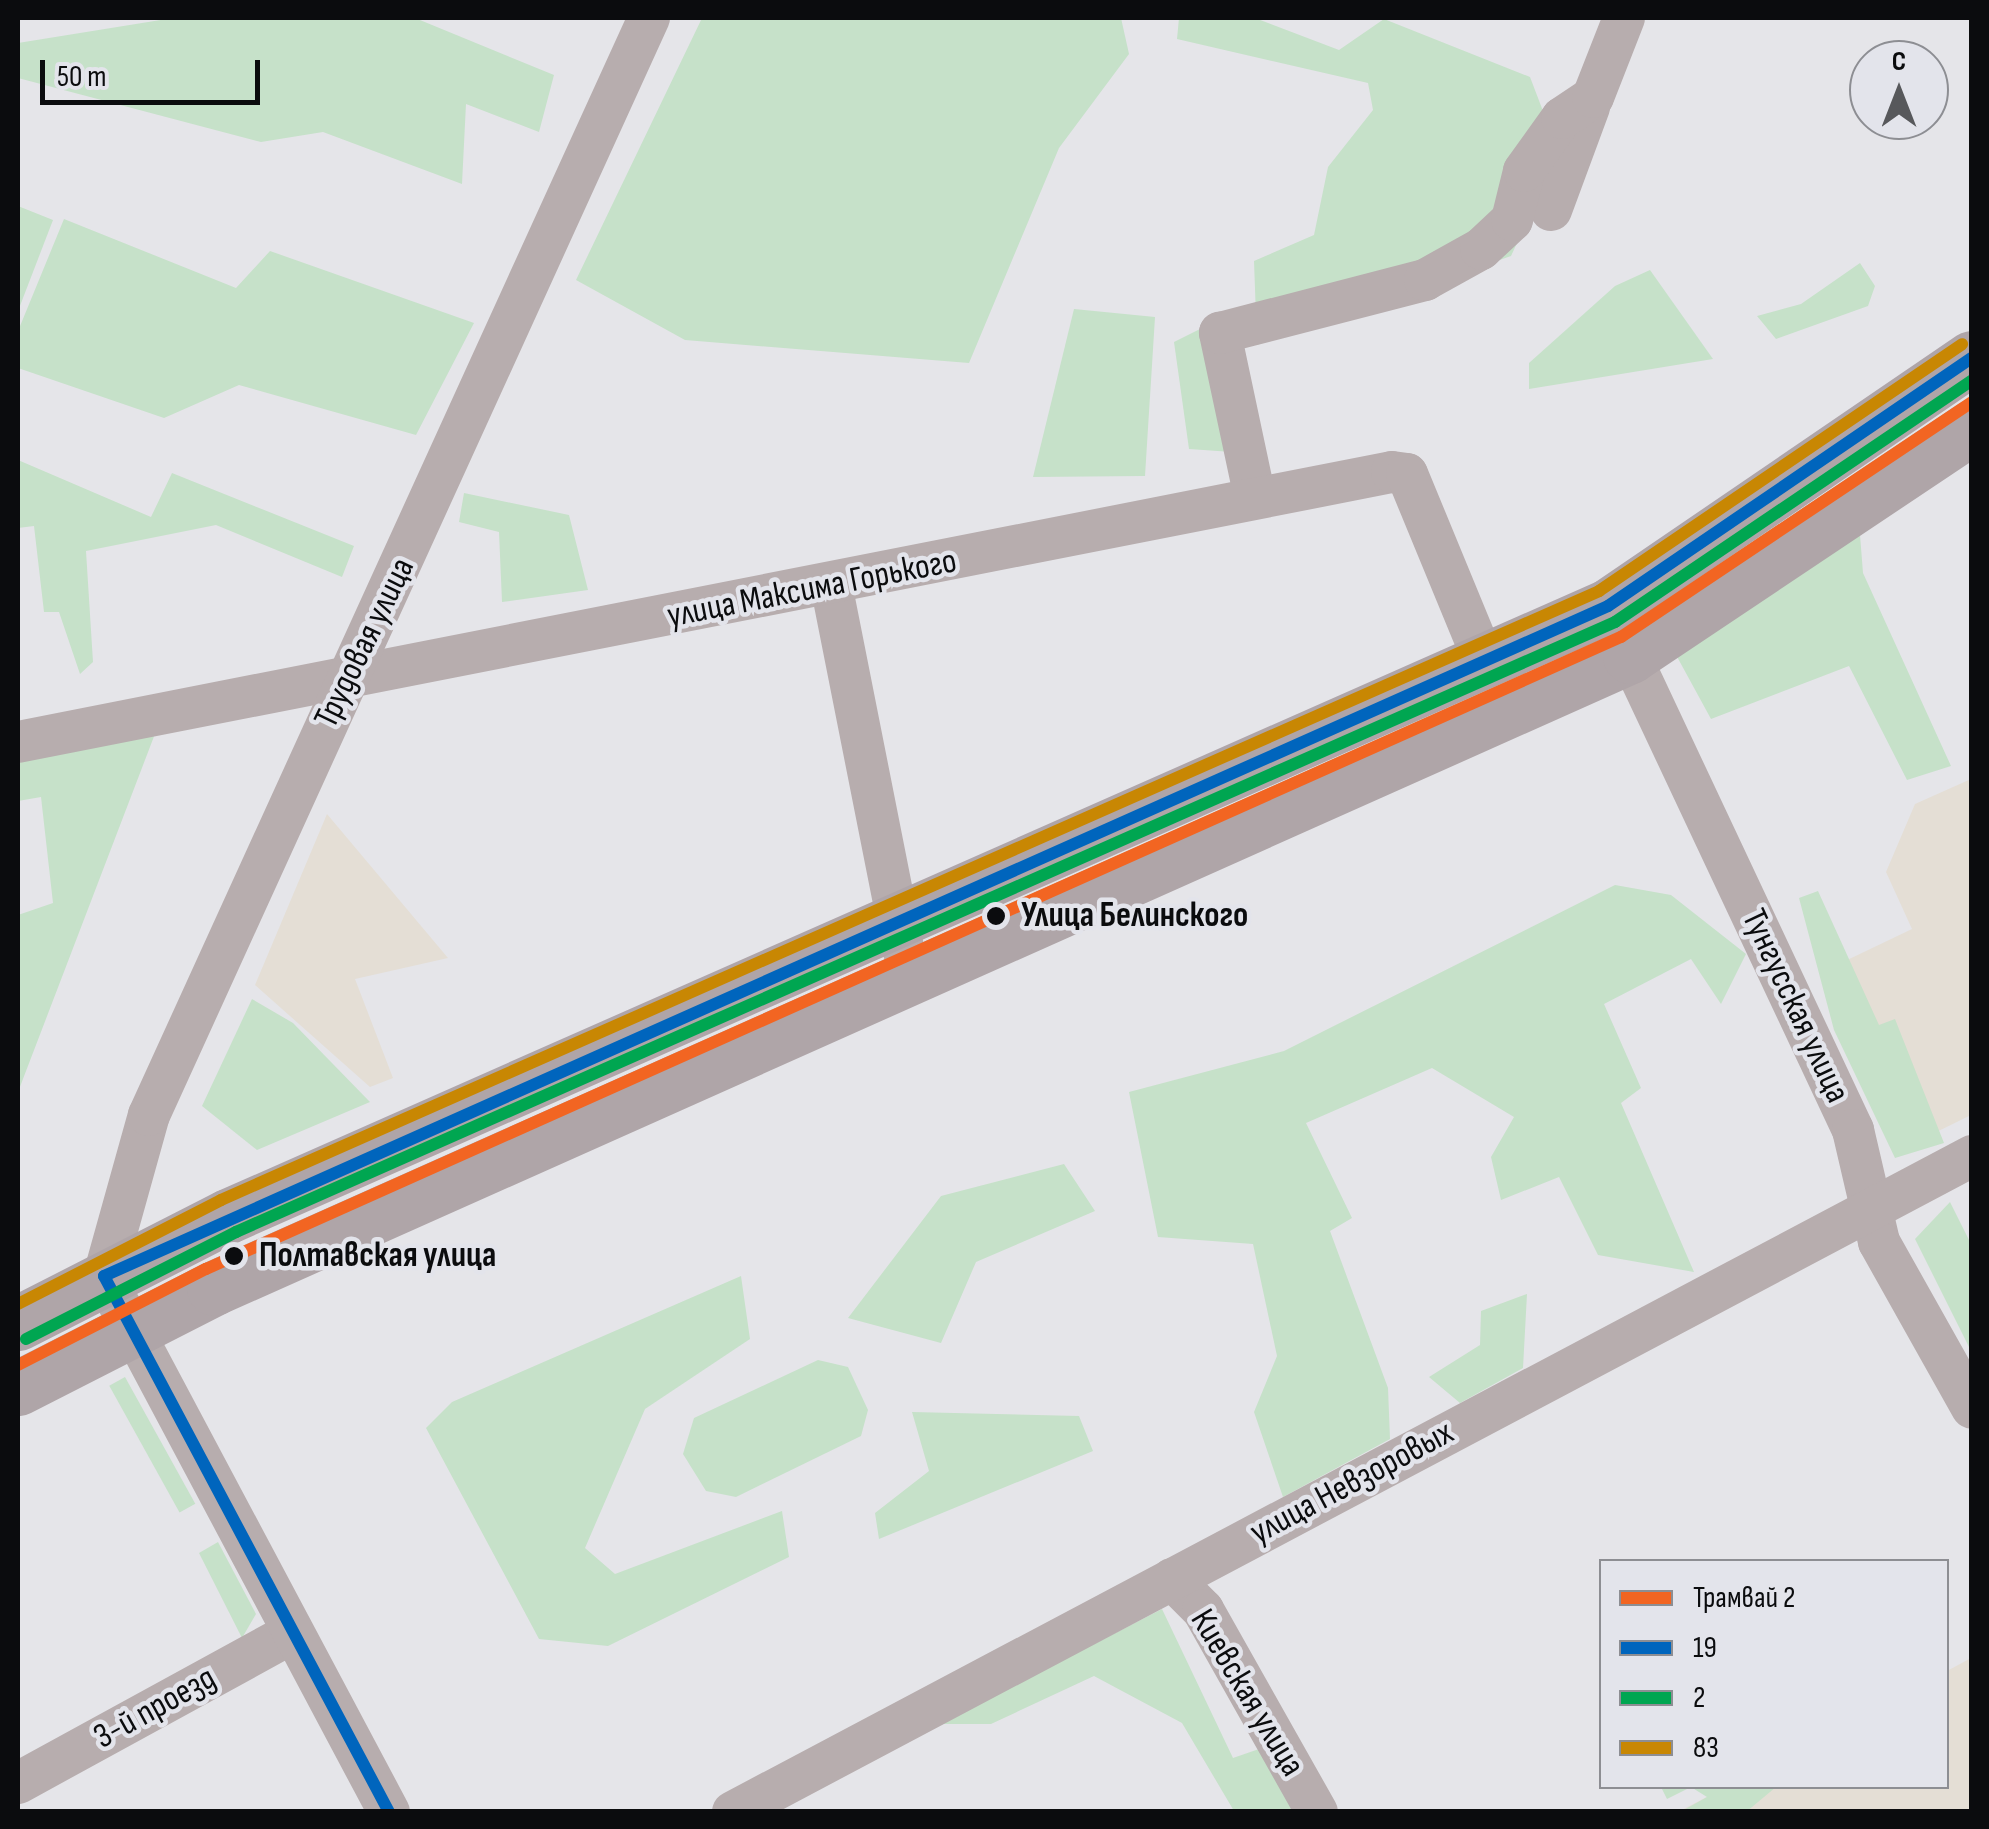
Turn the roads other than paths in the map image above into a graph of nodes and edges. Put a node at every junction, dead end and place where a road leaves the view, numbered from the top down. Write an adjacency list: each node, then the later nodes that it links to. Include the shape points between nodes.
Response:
1 (649, 18): 12 (street, Трудовая улица)
2 (1624, 18): 3 (street)
3 (1592, 97): 4 (street); 7 (street, via 1562,118 1524,171 1512,220 1480,249 1424,280 1220,333)
4 (1551, 210)
5 (1972, 358): 9 (main road)
6 (1972, 427): 10 (main road)
7 (1254, 493): 8 (street, улица Максима Горького); 11 (street, улица Максима Горького, via 1407,474)
8 (832, 589): 12 (street, улица Максима Горького); 14 (street)
9 (1608, 606): 10 (street, Тунгусская улица); 11 (main road)
10 (1630, 656): 15 (main road); 17 (street, Тунгусская улица, via 1853,1130)
11 (1484, 661): 14 (main road)
12 (346, 677): 13 (street, улица Максима Горького); 18 (street, Трудовая улица, via 149,1115)
13 (18, 742)
14 (898, 923): 15 (street); 18 (main road)
15 (910, 980): 20 (main road)
16 (1972, 1156): 17 (street, улица Невзоровых)
17 (1871, 1208): 22 (street, Тунгусская улица, via 1879,1242); 23 (street, улица Невзоровых)
18 (104, 1276): 19 (main road); 20 (street)
19 (18, 1322)
20 (129, 1329): 21 (main road); 24 (street)
21 (18, 1388)
22 (1972, 1408)
23 (1172, 1579): 27 (street, улица Невзоровых); 28 (street, Киевская улица, via 1202,1610)
24 (292, 1634): 25 (street, 3-й проезд); 26 (street)
25 (18, 1783)
26 (389, 1812)
27 (733, 1812)
28 (1316, 1812)

